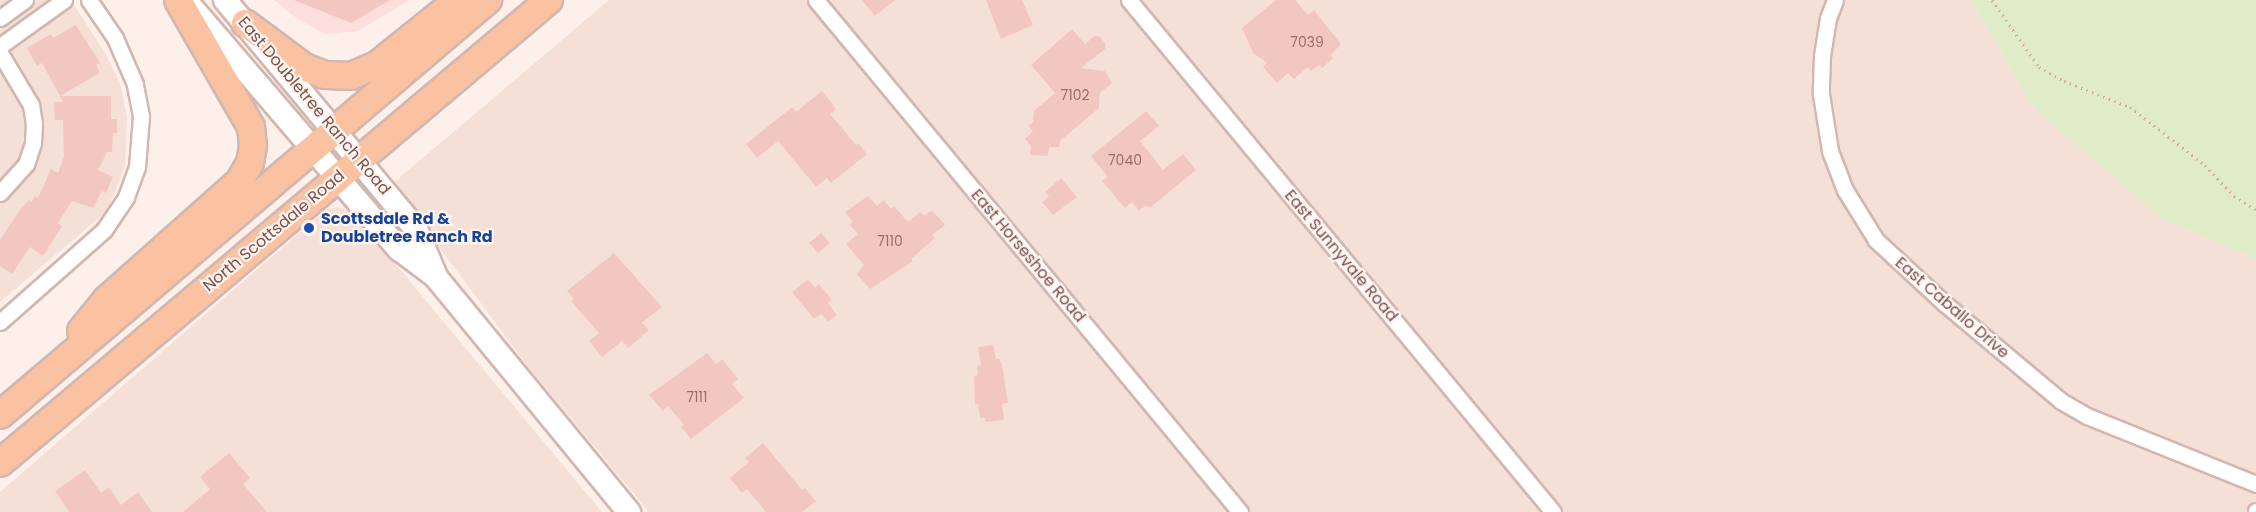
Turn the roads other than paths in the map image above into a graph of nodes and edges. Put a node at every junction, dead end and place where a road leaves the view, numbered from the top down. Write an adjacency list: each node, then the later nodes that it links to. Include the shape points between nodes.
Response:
1 (25, 0): 13 (street)
2 (64, 0): 15 (street)
3 (89, 0): 23 (street, via 115,38 135,84 141,116 137,167 126,197 104,230)
4 (178, 0): 24 (main road, via 251,127 250,163 238,183 106,300)
5 (185, 0): 18 (main road, East Doubletree Ranch Road)
6 (225, 0): 14 (main road, East Doubletree Ranch Road)
7 (458, 0): 14 (main road, via 378,65 351,76 325,75 304,67)
8 (488, 0): 17 (main road)
9 (549, 0): 19 (main road, North Scottsdale Road)
10 (816, 0): 29 (street, East Horseshoe Road)
11 (1129, 0): 30 (street, East Sunnyvale Road)
12 (1835, 0): 27 (street, East Caballo Drive, via 1822,56 1821,94 1830,151 1845,190 1876,240 1944,303 2061,400 2087,416)
13 (0, 18)
14 (245, 23): 17 (main road, East Doubletree Ranch Road)
15 (0, 46)
16 (0, 52): 21 (street, via 31,105 34,124 26,164)
17 (335, 130): 18 (main road); 19 (main road, East Doubletree Ranch Road)
18 (315, 148): 20 (main road, East Doubletree Ranch Road); 24 (main road)
19 (360, 159): 20 (main road, North Scottsdale Road); 22 (main road, East Doubletree Ranch Road, via 416,229)
20 (340, 177): 22 (main road, East Doubletree Ranch Road, via 399,249); 26 (main road, North Scottsdale Road)
21 (0, 193)
22 (435, 276): 28 (main road, East Doubletree Ranch Road)
23 (0, 322)
24 (40, 381): 25 (main road)
25 (0, 415)
26 (0, 464)
27 (2256, 484)
28 (629, 512)
29 (1240, 512)
30 (1553, 512)

